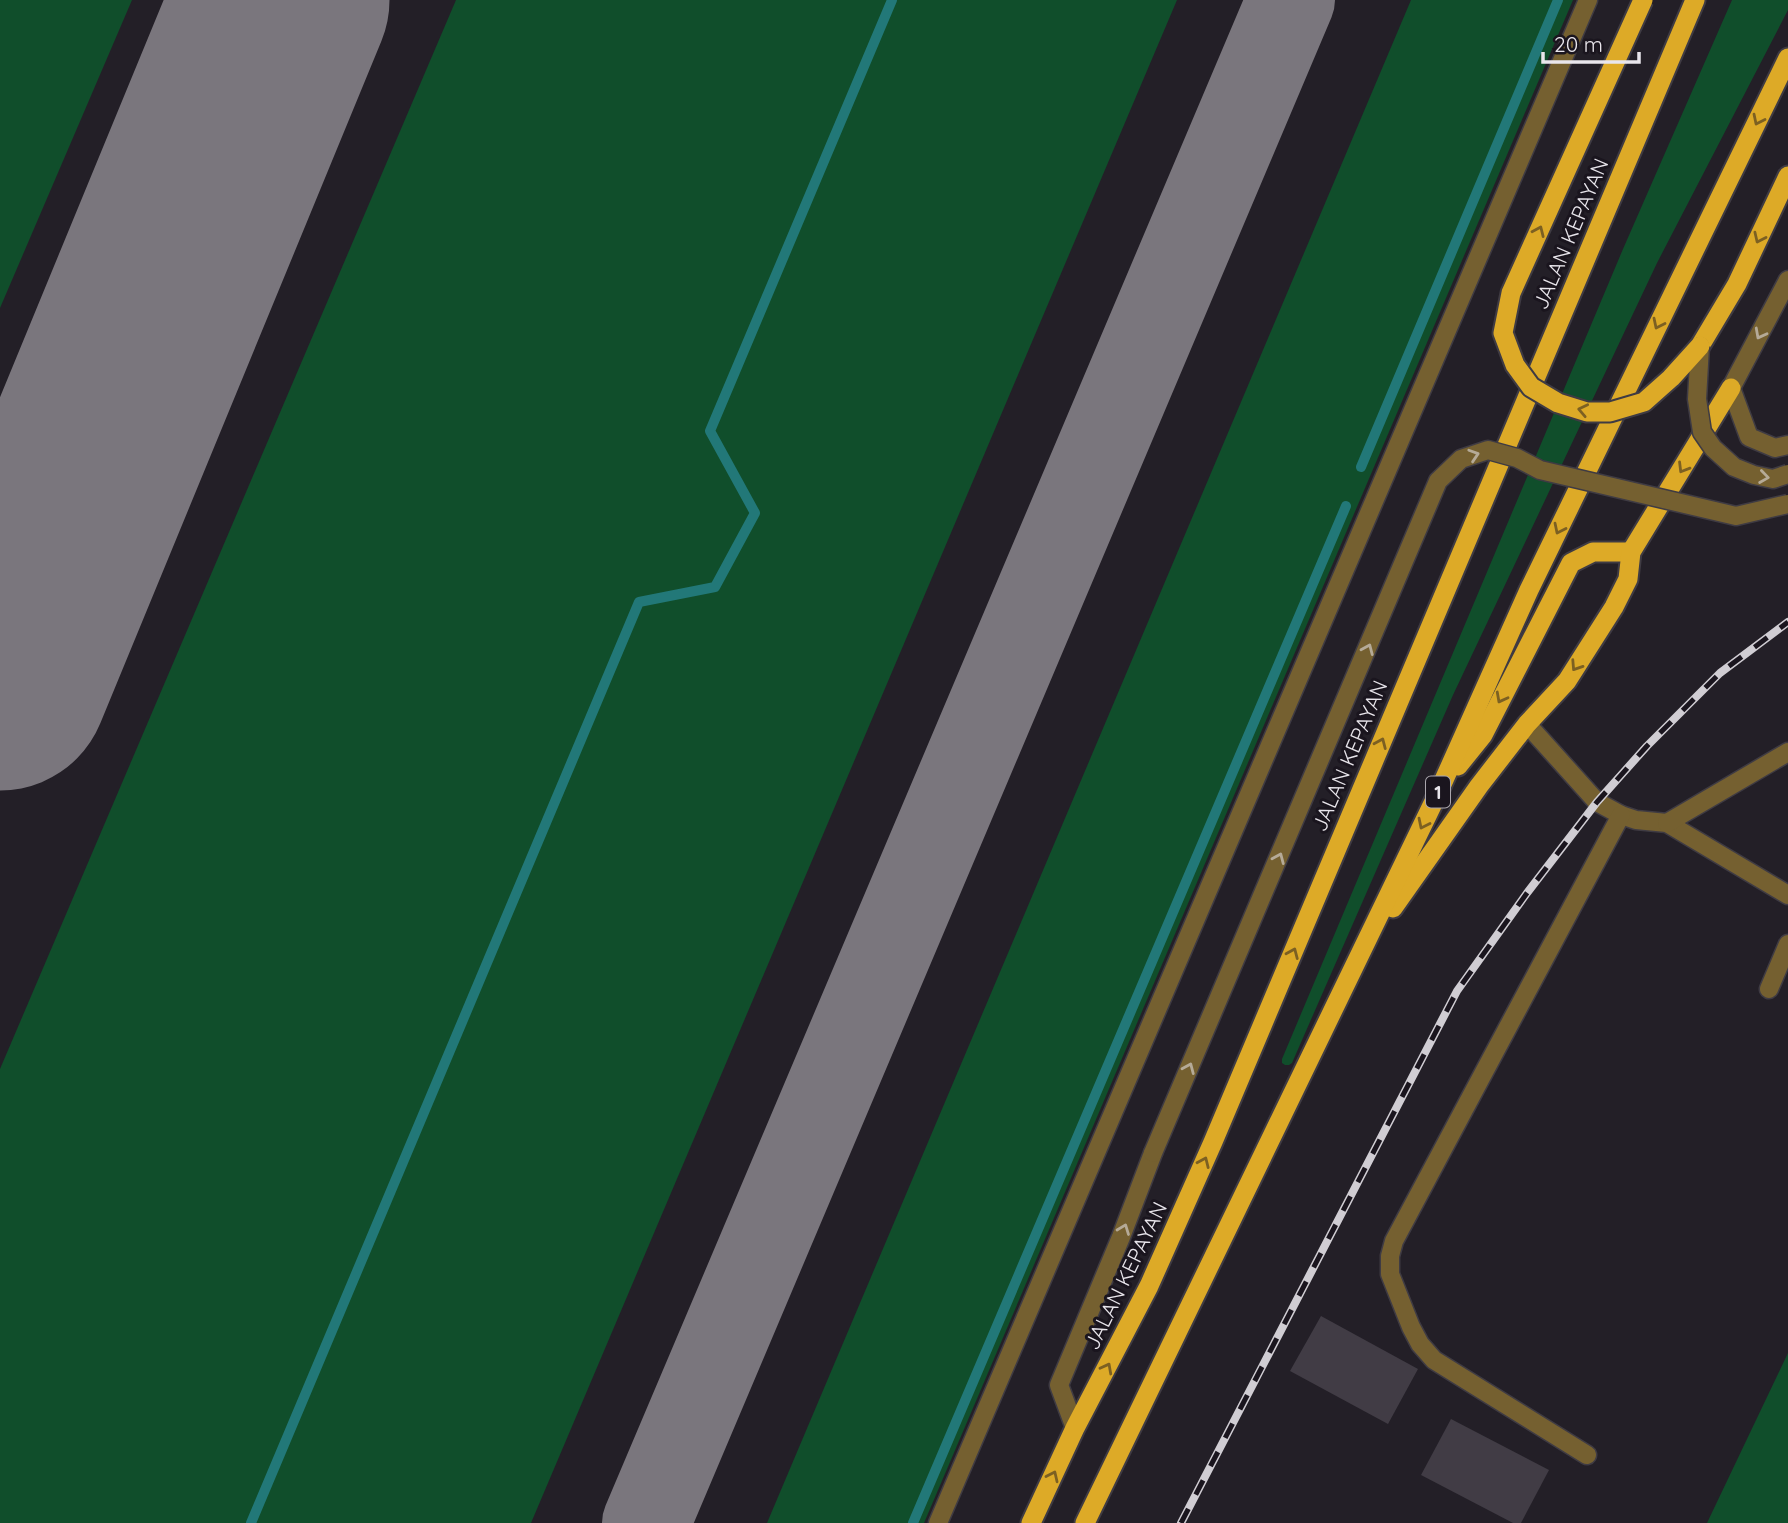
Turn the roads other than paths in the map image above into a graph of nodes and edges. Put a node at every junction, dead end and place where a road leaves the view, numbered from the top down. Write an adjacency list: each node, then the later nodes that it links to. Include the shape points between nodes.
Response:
1 (1588, 0): 24 (street)
2 (1643, 0): 7 (highway, one-way to 2, bridge, via 1644,402 1610,412 1587,412 1558,403 1531,387 1515,365 1503,333 1511,293)
3 (1695, 0): 22 (highway, JALAN KEPAYAN, one-way to 3, via 1149,1286 1213,1142)
4 (1788, 58): 15 (highway, 1, one-way to 15, via 1529,590)
5 (1788, 176): 7 (highway, one-way to 7, via 1737,284)
6 (1788, 279): 8 (street, one-way to 8)
7 (1700, 346): 10 (street, one-way to 10, bridge, via 1696,398 1702,432 1734,467 1773,479)
8 (1731, 388): 9 (street, via 1749,437 1775,448); 12 (highway, one-way to 12)
9 (1788, 445)
10 (1788, 474)
11 (1788, 504): 22 (street, one-way to 11, bridge, via 1059,1385 1438,481 1461,459 1488,450 1540,470 1736,516)
12 (1631, 552): 13 (highway, one-way to 13, via 1628,579 1614,607 1567,681); 15 (highway, one-way to 15, via 1593,552 1571,563 1483,735)
13 (1527, 724): 16 (street, via 1597,802); 20 (highway)
14 (1788, 752): 17 (street)
15 (1439, 791): 20 (highway, 1, one-way to 20)
16 (1621, 815): 17 (street); 23 (street, via 1390,1255 1390,1274 1411,1326 1434,1360)
17 (1667, 823): 18 (street)
18 (1788, 895)
19 (1788, 944): 21 (street)
20 (1357, 961): 26 (highway, 1)
21 (1769, 989)
22 (1075, 1428): 25 (highway, JALAN KEPAYAN, one-way to 22)
23 (1587, 1455)
24 (938, 1523)
25 (1031, 1523)
26 (1085, 1523)

